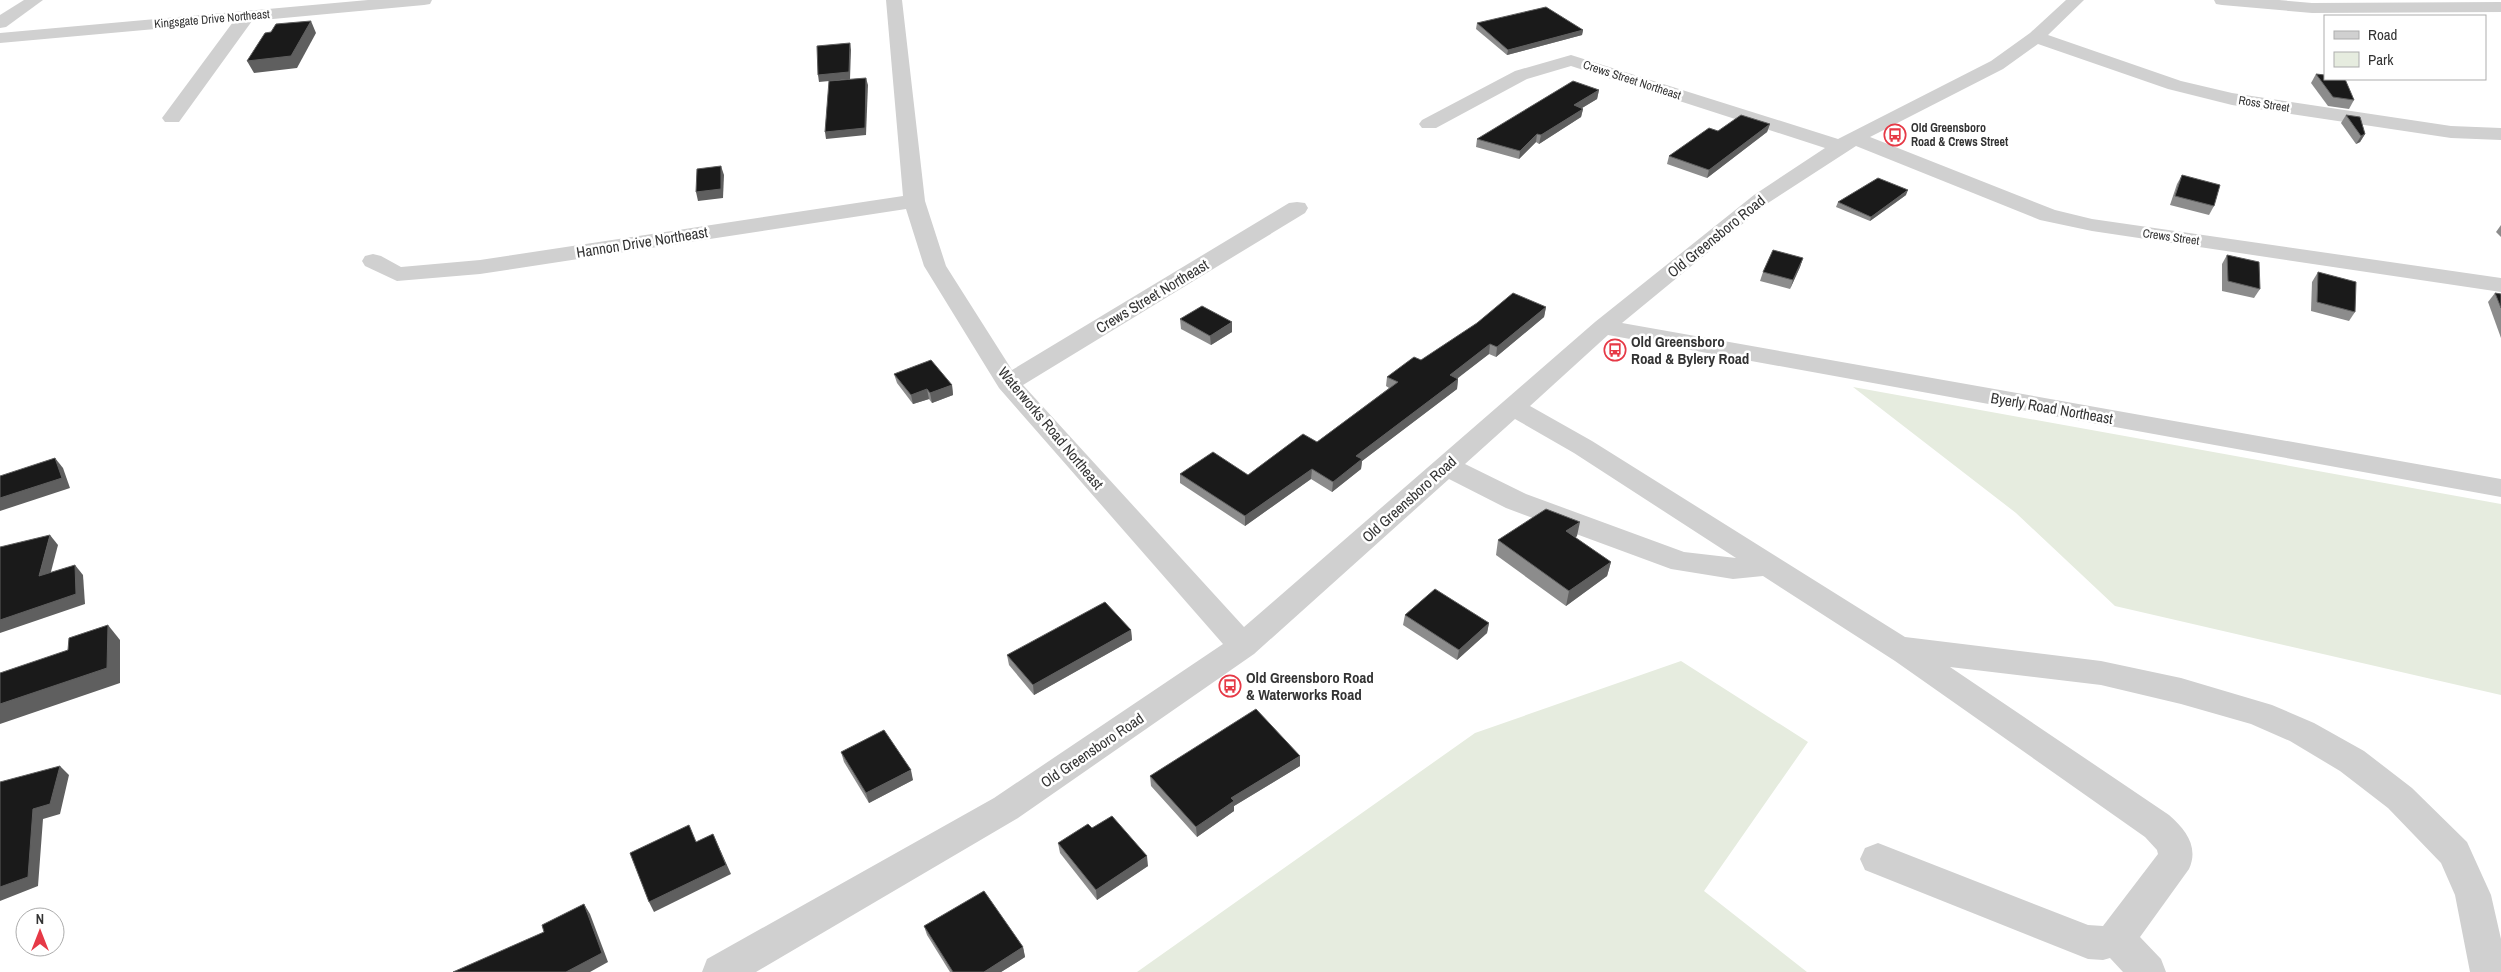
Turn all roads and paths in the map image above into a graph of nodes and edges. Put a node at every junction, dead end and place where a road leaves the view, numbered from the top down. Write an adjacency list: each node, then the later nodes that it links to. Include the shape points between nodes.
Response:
1 (35, 0): 8 (street)
2 (424, 0): 7 (street, Kingsgate Drive Northeast)
3 (894, 0): 15 (street, Waterworks Road Northeast)
4 (2076, 0): 9 (street, Old Greensboro Road)
5 (2222, 0): 6 (street, via 2312,8)
6 (2501, 7)
7 (247, 15): 10 (street, Kingsgate Drive Northeast); 11 (street)
8 (0, 23)
9 (2036, 37): 13 (street, Ross Street, via 2175,85 2232,99 2451,132); 14 (street, Old Greensboro Road, via 1996,65)
10 (0, 38)
11 (172, 118)
12 (1429, 124): 14 (street, Crews Street Northeast, via 1521,75 1571,60)
13 (2501, 134)
14 (1848, 143): 18 (street, Crews Street, via 2048,215 2092,225); 19 (street, Old Greensboro Road, via 1761,199)
15 (914, 201): 17 (street, Hannon Drive Northeast, via 480,267 397,274); 20 (street, Waterworks Road Northeast, via 935,266)
16 (1297, 208): 20 (street, Crews Street Northeast)
17 (372, 261)
18 (2501, 285)
19 (1603, 327): 21 (street, Old Greensboro Road); 23 (street, Byerly Road Northeast)
20 (1008, 383): 25 (street, Waterworks Road Northeast)
21 (1513, 407): 22 (street, Old Greensboro Road); 24 (street, via 1583,447)
22 (1446, 466): 24 (street, via 1516,501 1680,562 1733,568); 25 (street, Old Greensboro Road)
23 (2501, 488)
24 (1766, 565): 26 (street)
25 (1244, 646): 29 (street, Old Greensboro Road, via 1006,808)
26 (1898, 648): 28 (street, via 2168,836 2176,848 2176,858); 31 (street, via 2101,673 2251,711 2302,732 2352,761 2400,798 2454,853 2473,895)
27 (1878, 859): 28 (street, via 2088,942 2103,943)
28 (2117, 938): 30 (street)
29 (721, 972)
30 (2147, 972)
31 (2489, 972)

